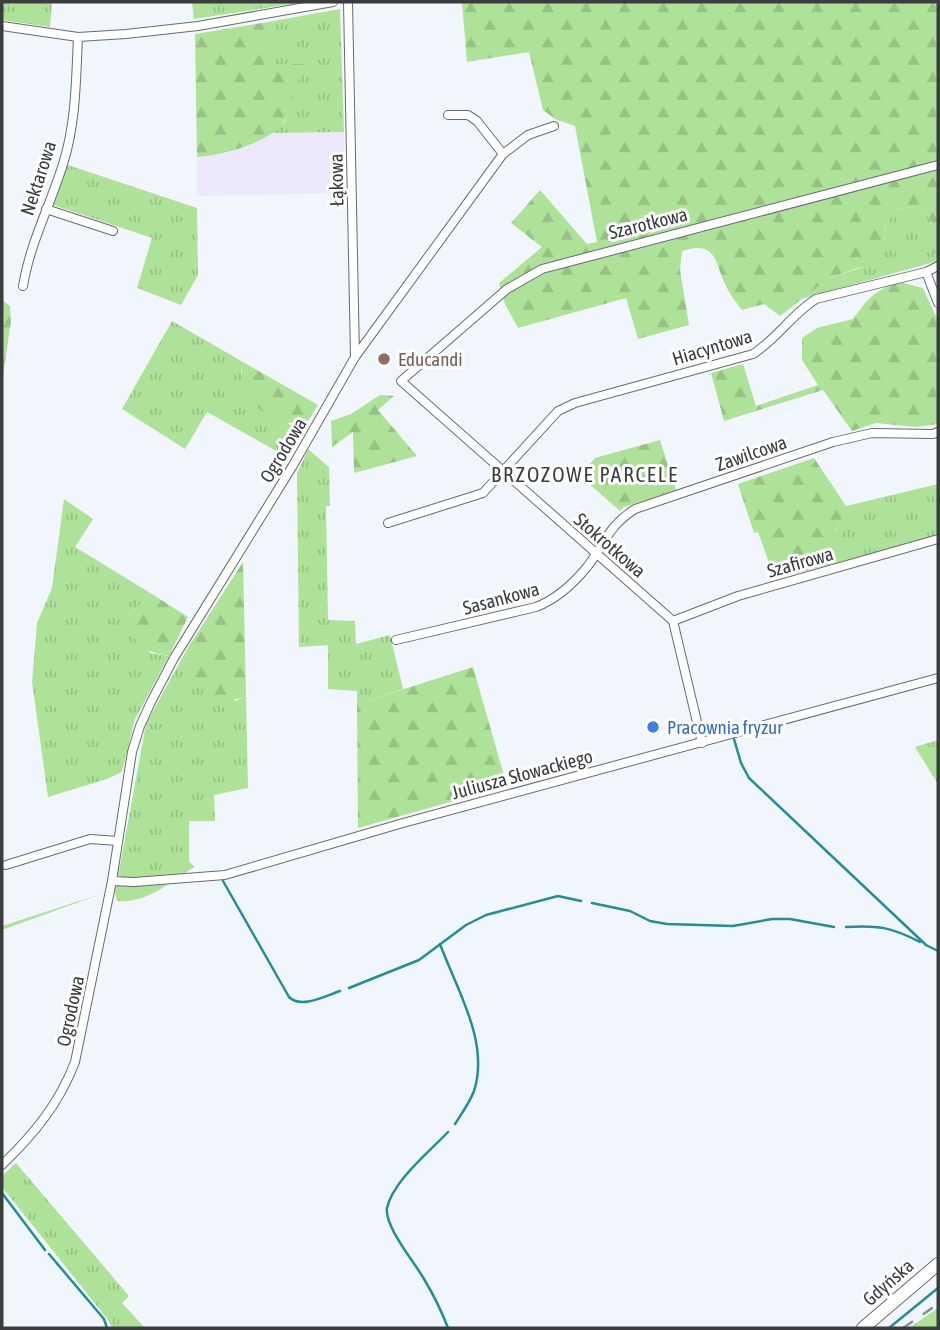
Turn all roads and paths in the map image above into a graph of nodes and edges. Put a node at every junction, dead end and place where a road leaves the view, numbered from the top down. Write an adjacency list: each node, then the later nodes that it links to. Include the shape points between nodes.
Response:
1 (333, 2): 4 (street, via 162,31)
2 (348, 2): 15 (street, Łąkowa)
3 (2, 26): 4 (street)
4 (78, 37): 9 (street, Nektarowa, via 75,96 64,162)
5 (448, 115): 7 (street, via 477,121)
6 (554, 126): 7 (street, Ogrodowa, via 528,135)
7 (503, 154): 15 (street, Ogrodowa)
8 (938, 165): 16 (street, Szarotkowa, via 542,269 507,289)
9 (46, 209): 10 (street); 13 (street, Nektarowa)
10 (113, 230)
11 (938, 266): 12 (street, Hiacyntowa)
12 (926, 272): 14 (street); 18 (street, Hiacyntowa, via 816,299 753,354 558,411)
13 (23, 286)
14 (938, 303)
15 (355, 357): 26 (street, Ogrodowa, via 151,702 132,752)
16 (401, 381): 18 (street, Stokrotkowa)
17 (938, 432): 21 (street, Zawilcowa, via 872,433 833,442 645,506 624,516)
18 (503, 472): 19 (street, Hiacyntowa, via 473,498); 21 (street, Stokrotkowa)
19 (388, 523)
20 (938, 539): 22 (street, Szafirowa, via 738,596)
21 (595, 553): 22 (street, Stokrotkowa); 23 (street, Sasankowa, via 555,599)
22 (673, 621): 25 (street)
23 (396, 640)
24 (938, 678): 25 (street, Juliusza Słowackiego)
25 (702, 743): 28 (street, Juliusza Słowackiego, via 225,874)
26 (118, 841): 27 (street, via 90,839); 28 (street, Ogrodowa)
27 (6, 865)
28 (112, 881): 29 (street, Ogrodowa, via 69,1077 46,1118)
29 (2, 1165)
30 (938, 1264): 31 (main road, Gdyńska)
31 (863, 1328)

